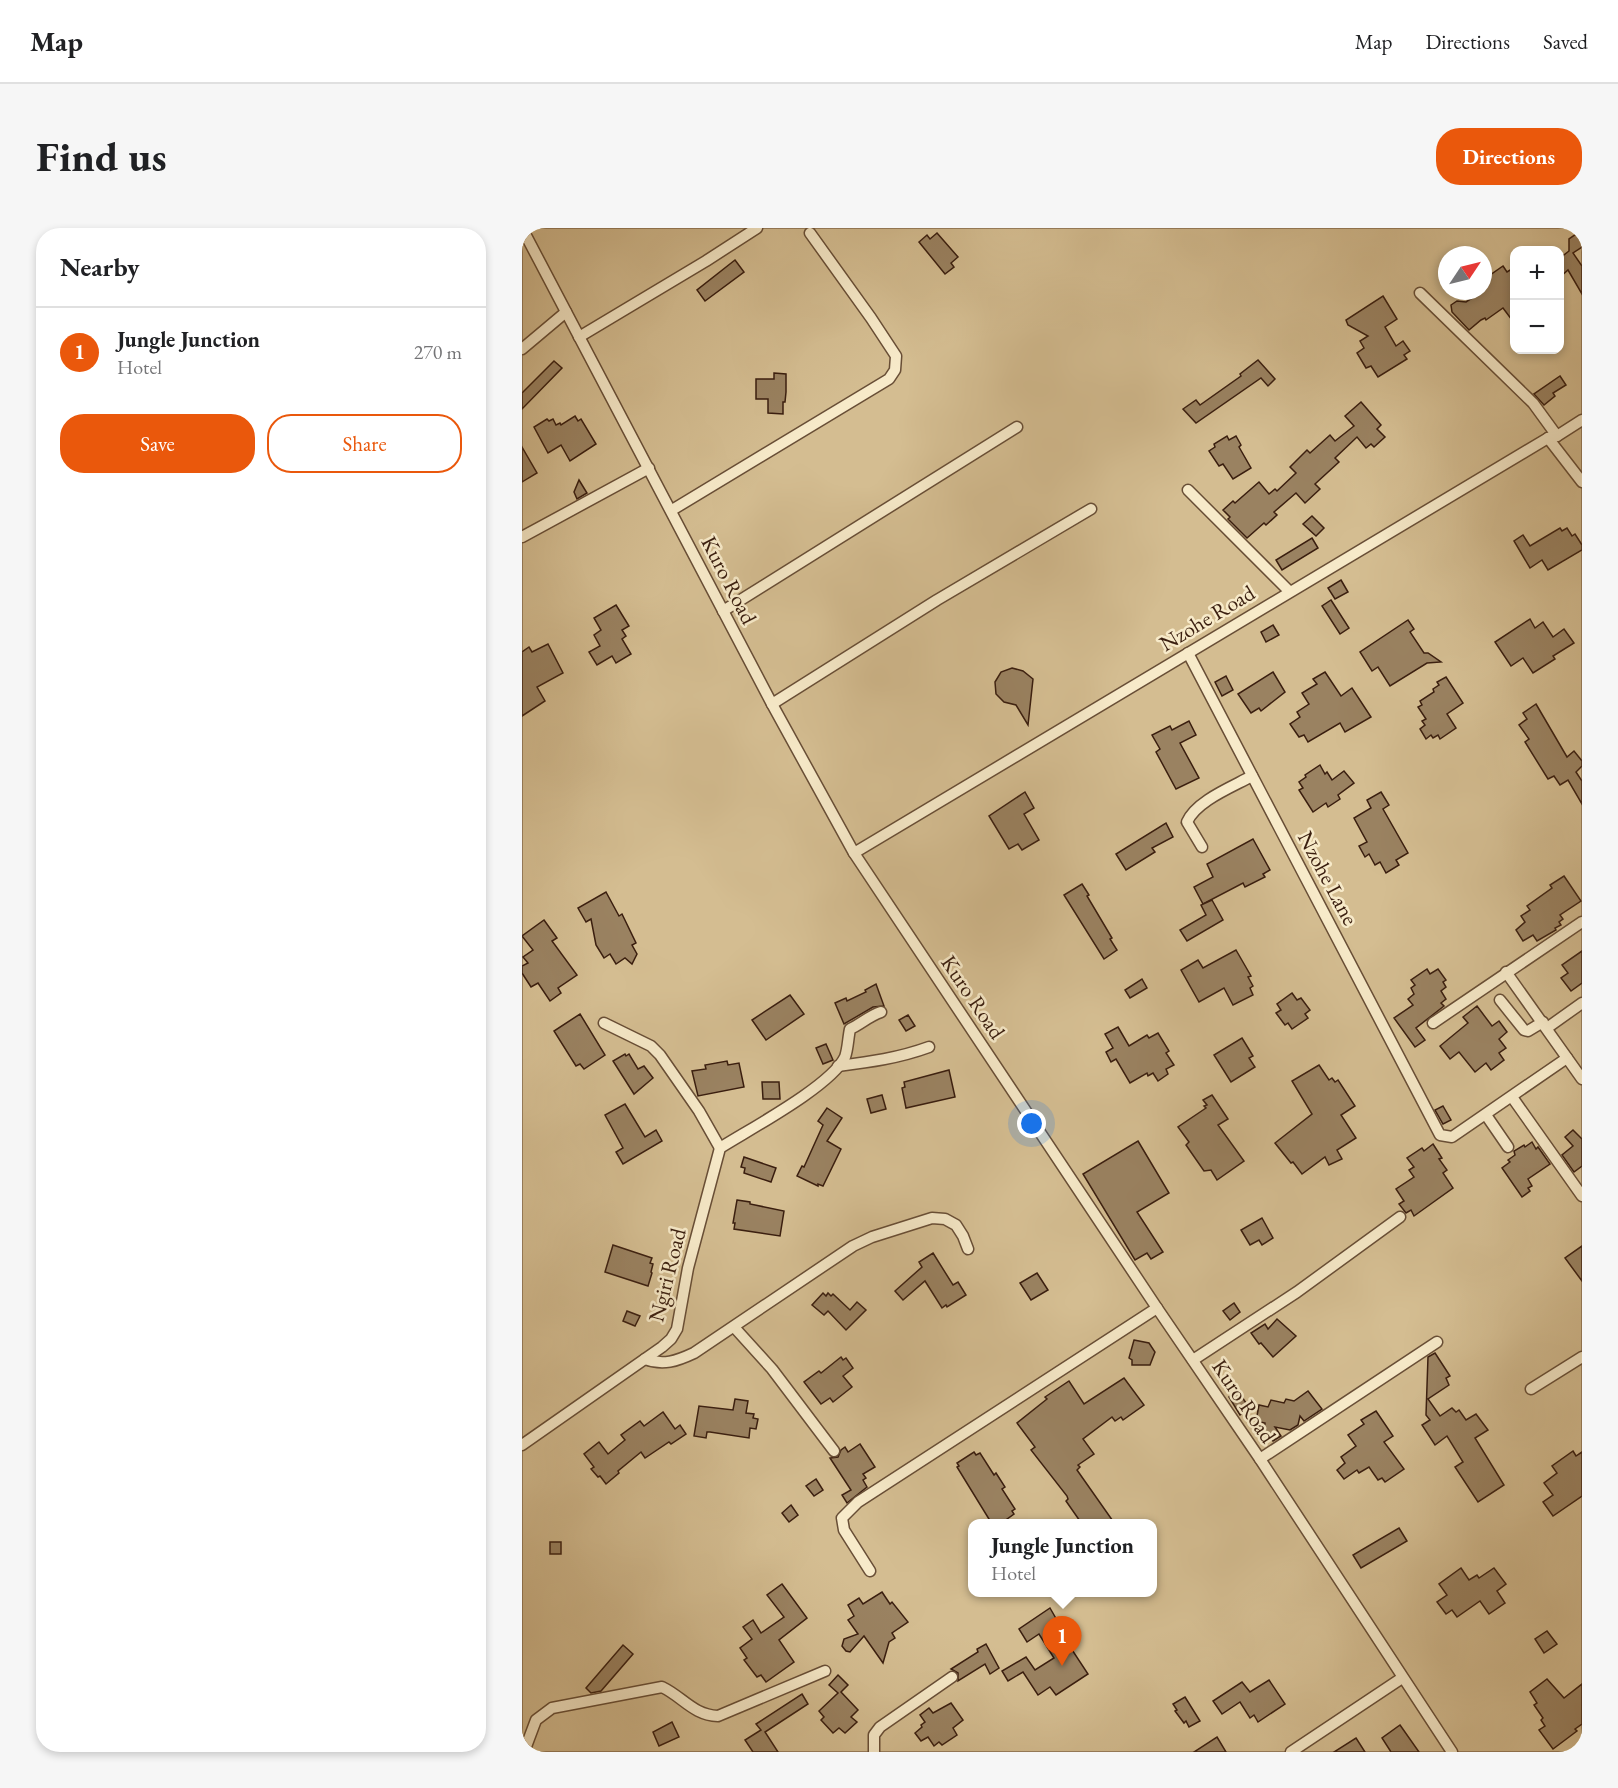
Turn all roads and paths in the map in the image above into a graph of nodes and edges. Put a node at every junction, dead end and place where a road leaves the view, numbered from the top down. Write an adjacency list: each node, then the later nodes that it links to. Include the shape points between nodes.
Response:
1 (522, 228): 5 (street, Kuro Road)
2 (757, 228): 6 (street)
3 (810, 233): 15 (street, via 896,356 895,370 889,379)
4 (1420, 292): 10 (street, via 1533,403)
5 (566, 312): 6 (street, Kuro Road); 7 (street)
6 (579, 337): 11 (street, Kuro Road)
7 (522, 349)
8 (1582, 420): 10 (street, Nzohe Road)
9 (1017, 427): 18 (street)
10 (1552, 437): 12 (street); 17 (street, Nzohe Road)
11 (649, 468): 15 (street, Kuro Road); 16 (street)
12 (1582, 482)
13 (1188, 490): 17 (street)
14 (1091, 509): 20 (street)
15 (672, 510): 18 (street, Kuro Road)
16 (522, 537)
17 (1289, 591): 19 (street, Nzohe Road)
18 (723, 611): 20 (street, Kuro Road)
19 (1188, 652): 21 (street, Nzohe Lane); 23 (street, Nzohe Road)
20 (772, 704): 23 (street, Kuro Road)
21 (1252, 776): 22 (street, via 1191,814 1187,822); 37 (street, Nzohe Lane, via 1440,1135 1452,1137)
22 (1202, 847)
23 (854, 853): 43 (street, Kuro Road)
24 (1582, 922): 25 (street)
25 (1506, 972): 30 (street); 31 (street)
26 (1500, 1000): 31 (street, via 1524,1030)
27 (1582, 1003): 31 (street)
28 (881, 1012): 34 (street, via 850,1029 845,1056)
29 (604, 1023): 39 (street, via 651,1046 660,1055)
30 (1433, 1023)
31 (1545, 1025): 33 (street)
32 (929, 1047): 34 (street, via 876,1062)
33 (1567, 1058): 35 (street); 36 (street)
34 (838, 1066): 39 (street, via 808,1093)
35 (1582, 1078)
36 (1512, 1097): 37 (street); 40 (street)
37 (1486, 1115): 38 (street)
38 (1508, 1147)
39 (720, 1148): 47 (street, Ngiri Road, via 676,1329 671,1339)
40 (1582, 1196)
41 (1400, 1217): 48 (street, via 1297,1292)
42 (968, 1249): 44 (street, via 956,1225 945,1219 932,1218 872,1237)
43 (1156, 1308): 48 (street, Kuro Road); 53 (street, via 858,1502 845,1514 842,1523)
44 (734, 1327): 47 (street, via 683,1358 657,1363); 51 (street, via 760,1354)
45 (1437, 1342): 52 (street)
46 (1582, 1357): 49 (street)
47 (645, 1359): 50 (street, Ngiri Road)
48 (1193, 1360): 52 (street, Kuro Road)
49 (1531, 1389)
50 (522, 1445)
51 (834, 1451)
52 (1260, 1460): 56 (street, Kuro Road)
53 (870, 1571)
54 (825, 1671): 57 (street, via 718,1716 700,1714 662,1687 552,1708 536,1720)
55 (952, 1677): 58 (street, via 880,1727 874,1735)
56 (1402, 1678): 59 (street); 60 (street, Kuro Road)
57 (524, 1752)
58 (874, 1752)
59 (1291, 1752)
60 (1452, 1752)

